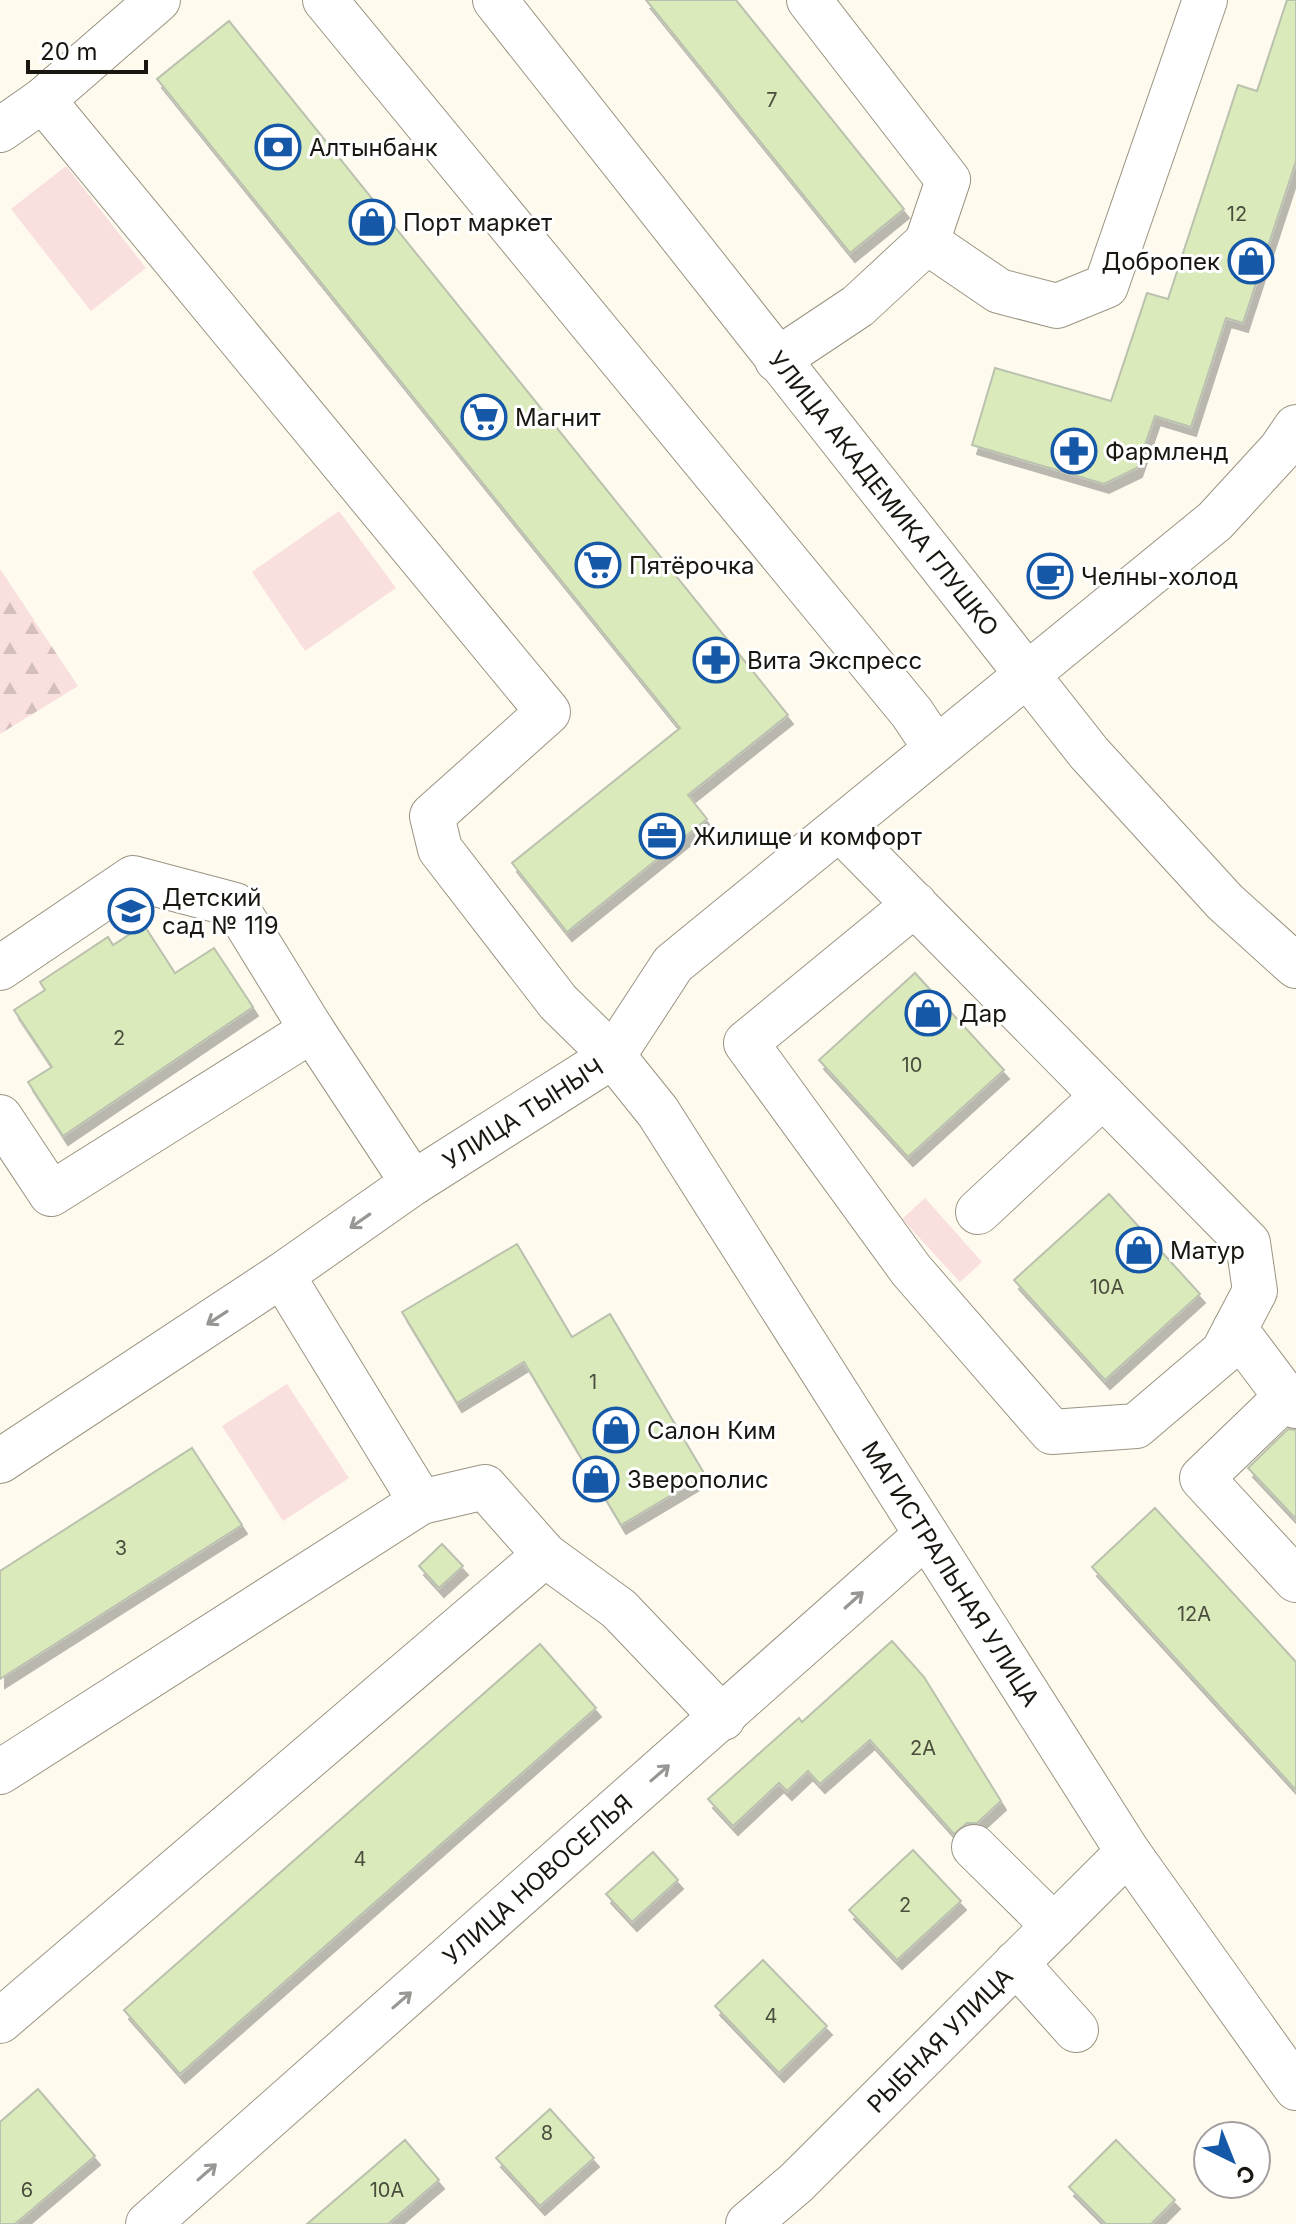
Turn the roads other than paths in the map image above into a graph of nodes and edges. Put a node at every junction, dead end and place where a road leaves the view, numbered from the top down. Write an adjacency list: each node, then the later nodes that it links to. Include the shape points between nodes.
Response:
1 (158, 0): 6 (street)
2 (325, 0): 12 (street, via 912,713)
3 (495, 0): 9 (street, УЛИЦА АКАДЕМИКА ГЛУШКО)
4 (809, 0): 8 (street, via 948,180)
5 (1205, 0): 8 (street, via 1106,286 1057,306 999,291)
6 (43, 100): 7 (street); 18 (street, МАГИСТРАЛЬНАЯ УЛИЦА, via 548,712 432,816 440,849 558,1002)
7 (0, 130)
8 (927, 242): 9 (street, via 858,306)
9 (777, 360): 11 (street, УЛИЦА АКАДЕМИКА ГЛУШКО)
10 (1291, 442): 11 (street, УЛИЦА ТЫНЫЧ, via 1215,521)
11 (1027, 675): 12 (street, УЛИЦА ТЫНЫЧ); 15 (street, УЛИЦА АКАДЕМИКА ГЛУШКО, via 1089,753 1225,902)
12 (936, 749): 13 (street, УЛИЦА ТЫНЫЧ)
13 (840, 829): 14 (street); 18 (street, УЛИЦА ТЫНЫЧ, via 673,964)
14 (915, 904): 19 (street); 24 (street, via 746,1043 911,1270 1052,1432 1136,1426 1223,1352)
15 (1296, 966)
16 (0, 968): 17 (street, via 133,878 235,905)
17 (312, 1030): 20 (street, via 51,1194); 21 (street)
18 (613, 1056): 21 (street, УЛИЦА ТЫНЫЧ); 28 (street, МАГИСТРАЛЬНАЯ УЛИЦА, via 658,1112)
19 (1103, 1096): 22 (street); 24 (street, via 1248,1243 1255,1291)
20 (0, 1117)
21 (413, 1183): 23 (street, УЛИЦА ТЫНЫЧ, one-way to 23)
22 (978, 1212)
23 (282, 1275): 26 (street, УЛИЦА ТЫНЫЧ, one-way to 26); 27 (street)
24 (1235, 1329): 25 (street)
25 (1291, 1402): 30 (street, via 1202,1478)
26 (0, 1461)
27 (421, 1502): 29 (street, via 485,1487); 32 (street)
28 (925, 1536): 31 (street, УЛИЦА НОВОСЕЛЬЯ, one-way to 28); 34 (street, МАГИСТРАЛЬНАЯ УЛИЦА)
29 (545, 1555): 31 (street, via 619,1609); 37 (street)
30 (1296, 1580)
31 (723, 1718): 41 (street, УЛИЦА НОВОСЕЛЬЯ, one-way to 31)
32 (0, 1772)
33 (974, 1847): 35 (street)
34 (1128, 1852): 35 (street, РЫБНАЯ УЛИЦА); 39 (street, МАГИСТРАЛЬНАЯ УЛИЦА)
35 (1054, 1926): 36 (street, РЫБНАЯ УЛИЦА)
36 (1016, 1963): 38 (street); 40 (street, РЫБНАЯ УЛИЦА)
37 (0, 2021)
38 (1076, 2030)
39 (1289, 2061)
40 (796, 2183): 42 (street, РЫБНАЯ УЛИЦА); 43 (street)
41 (148, 2224)
42 (748, 2224)
43 (780, 2224)

